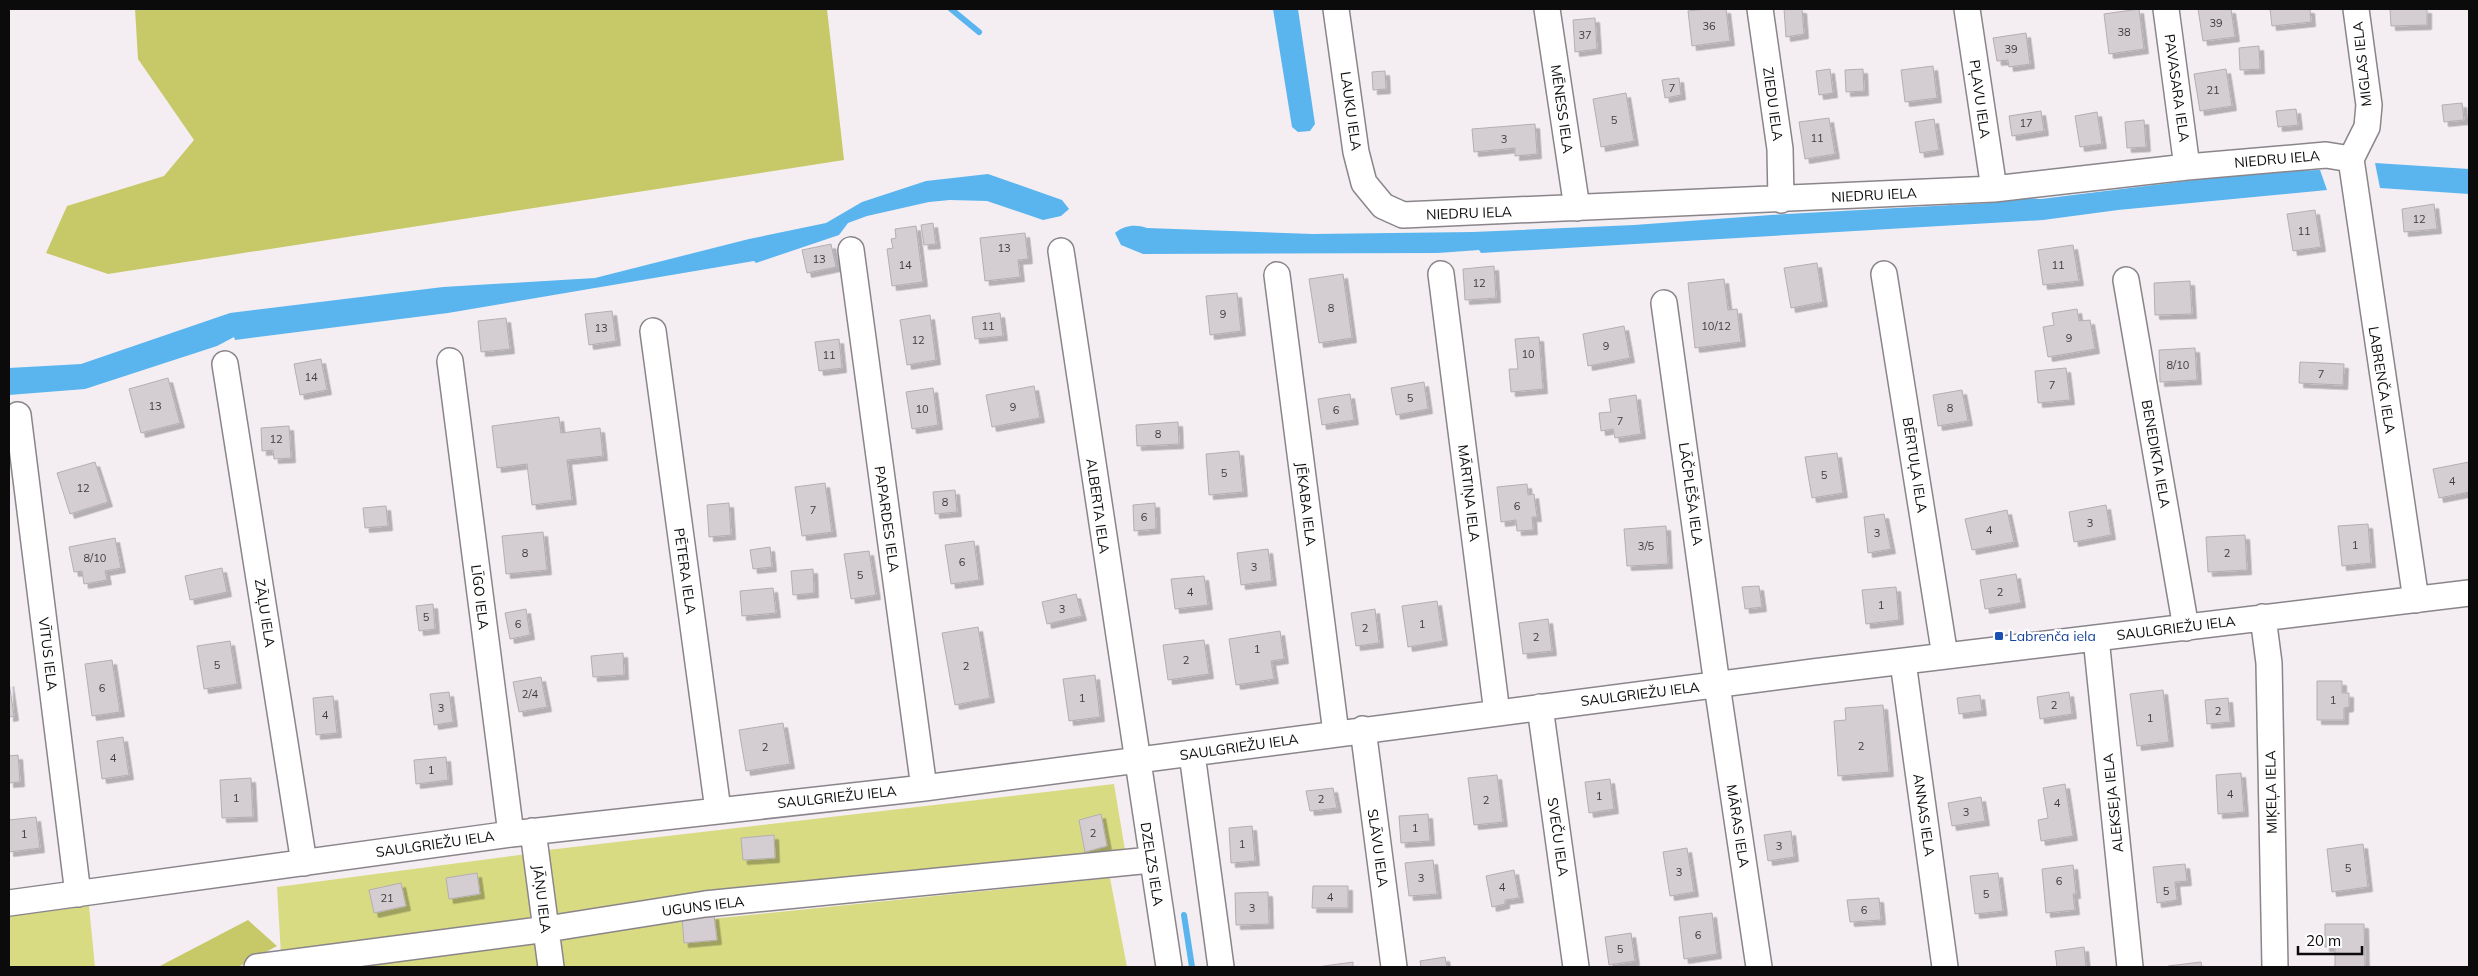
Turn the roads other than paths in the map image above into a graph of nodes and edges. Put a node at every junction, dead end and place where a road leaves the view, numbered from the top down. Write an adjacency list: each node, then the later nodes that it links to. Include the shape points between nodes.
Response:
1 (1336, 9): 11 (street, LAUKU IELA, via 1356,152 1364,183)
2 (1547, 9): 12 (street, MĒNESS IELA)
3 (1760, 9): 10 (street, ZIEDU IELA, via 1780,149)
4 (1967, 9): 9 (street, PĻAVU IELA)
5 (2166, 9): 8 (street, PAVASARA IELA)
6 (2356, 9): 7 (street, MIGLAS IELA, via 2368,105 2367,127)
7 (2354, 153): 8 (street, NIEDRU IELA); 25 (street, LABRENČA IELA)
8 (2187, 167): 9 (street, NIEDRU IELA)
9 (1994, 189): 10 (street, NIEDRU IELA)
10 (1781, 200): 12 (street, NIEDRU IELA)
11 (1383, 206): 12 (street, NIEDRU IELA, via 1403,215)
12 (1577, 208)
13 (851, 250): 38 (street, PAPARDES IELA)
14 (1061, 251): 37 (street, ALBERTA IELA)
15 (1277, 274): 35 (street, JĒKABA IELA)
16 (1441, 274): 33 (street, MĀRTIŅA IELA)
17 (1884, 274): 29 (street, BĒRTUĻA IELA)
18 (2126, 280): 27 (street, BENEDIKTA IELA)
19 (1664, 303): 31 (street, LĀČPLĒŠA IELA)
20 (653, 332): 39 (street, PĒTERA IELA)
21 (450, 361): 40 (street, LĪGO IELA)
22 (225, 364): 42 (street, ZĀĻU IELA)
23 (18, 414): 43 (street, VĪTUS IELA)
24 (2469, 593): 25 (street, SAULGRIEŽU IELA)
25 (2416, 600): 26 (street, SAULGRIEŽU IELA)
26 (2263, 617): 27 (street, SAULGRIEŽU IELA); 55 (street, MIĶEĻA IELA, via 2269,663)
27 (2186, 628): 28 (street, SAULGRIEŽU IELA)
28 (2096, 638): 29 (street, SAULGRIEŽU IELA); 54 (street, ALEKSEJA IELA)
29 (1945, 656): 30 (street, SAULGRIEŽU IELA)
30 (1903, 662): 31 (street, SAULGRIEŽU IELA); 53 (street, ANNAS IELA)
31 (1717, 685): 32 (street, SAULGRIEŽU IELA); 52 (street, MĀRAS IELA)
32 (1540, 707): 33 (street, SAULGRIEŽU IELA); 51 (street, SVEČU IELA)
33 (1497, 713): 34 (street, SAULGRIEŽU IELA)
34 (1362, 730): 35 (street, SAULGRIEŽU IELA); 50 (street, SLĀVU IELA)
35 (1336, 733): 36 (street, SAULGRIEŽU IELA)
36 (1192, 754): 37 (street, SAULGRIEŽU IELA); 49 (street)
37 (1137, 761): 38 (street, SAULGRIEŽU IELA); 41 (street, DZELZS IELA)
38 (924, 788): 39 (street, SAULGRIEŽU IELA)
39 (718, 810): 40 (street, SAULGRIEŽU IELA)
40 (522, 832): 42 (street, SAULGRIEŽU IELA); 45 (street, JĀŅU IELA)
41 (1151, 860): 45 (street, UGUNS IELA, via 705,904); 48 (street, DZELZS IELA)
42 (304, 863): 43 (street, SAULGRIEŽU IELA)
43 (78, 894): 44 (street, SAULGRIEŽU IELA)
44 (9, 903)
45 (546, 929): 46 (street, UGUNS IELA); 47 (street, JĀŅU IELA)
46 (257, 967)
47 (551, 967)
48 (1169, 967)
49 (1221, 967)
50 (1394, 967)
51 (1576, 967)
52 (1759, 967)
53 (1944, 967)
54 (2130, 967)
55 (2275, 967)

